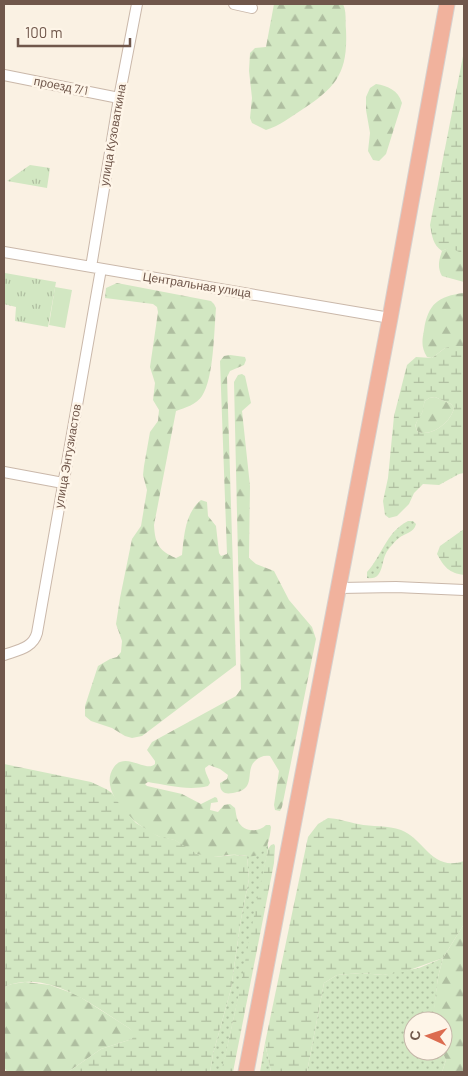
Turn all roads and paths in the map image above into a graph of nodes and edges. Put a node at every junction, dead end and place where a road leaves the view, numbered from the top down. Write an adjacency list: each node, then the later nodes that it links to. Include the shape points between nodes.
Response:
1 (137, 4): 6 (street, улица Кузоваткина)
2 (234, 4): 4 (street)
3 (447, 4): 10 (highway)
4 (252, 8)
5 (4, 75): 6 (street, проезд 7/1)
6 (119, 98): 8 (street, улица Кузоваткина)
7 (4, 252): 8 (street, Центральная улица)
8 (90, 267): 9 (street, Центральная улица)
9 (101, 269): 10 (street, Центральная улица); 12 (street, улица Энтузиастов)
10 (390, 318): 13 (highway)
11 (4, 472): 12 (street)
12 (63, 484): 15 (street, улица Энтузиастов, via 37,633 33,643)
13 (340, 588): 14 (street); 16 (highway)
14 (464, 590)
15 (4, 655)
16 (246, 1072)

